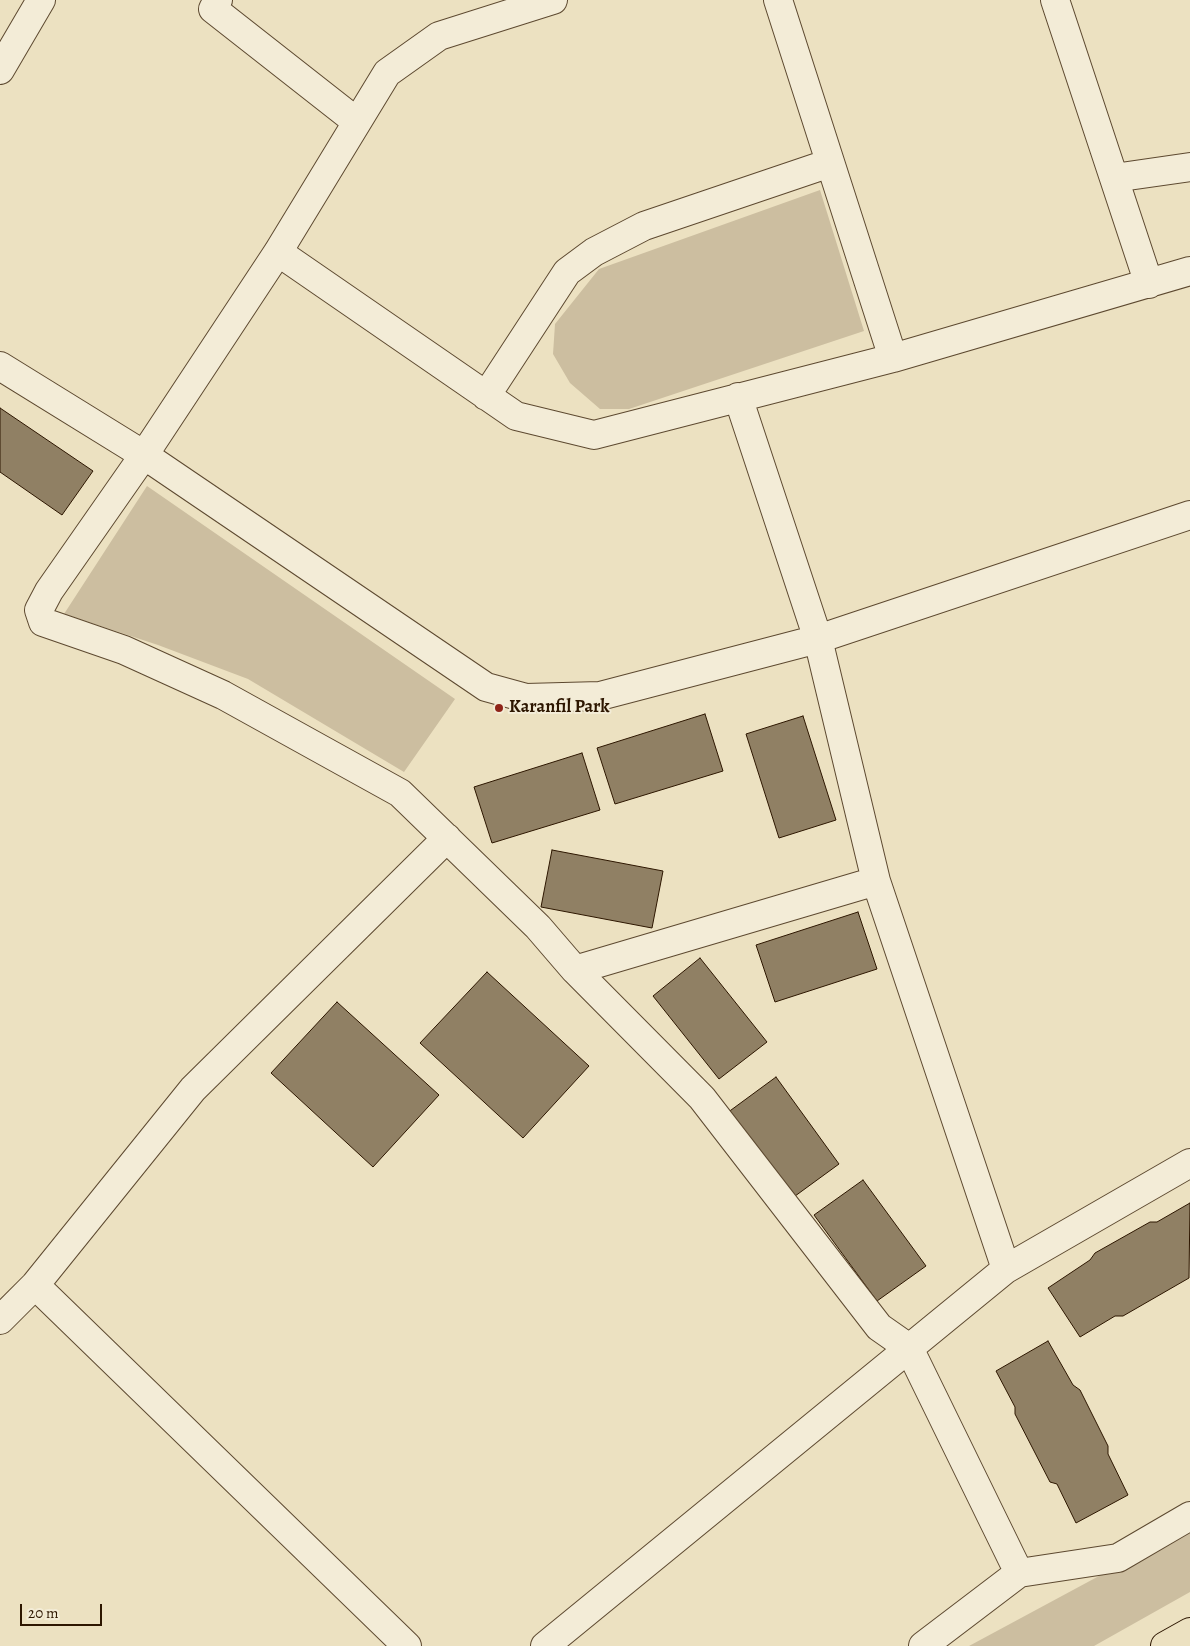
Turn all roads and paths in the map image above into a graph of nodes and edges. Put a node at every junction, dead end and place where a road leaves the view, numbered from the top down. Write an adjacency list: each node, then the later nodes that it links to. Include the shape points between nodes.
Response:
1 (41, 0): 6 (street)
2 (218, 0): 7 (street, via 213,9)
3 (553, 0): 7 (street, via 439,36 387,72)
4 (778, 0): 8 (street)
5 (1055, 0): 10 (street)
6 (0, 70)
7 (356, 122): 11 (street)
8 (830, 163): 14 (street); 16 (street, via 644,226 594,252 567,272)
9 (1190, 167): 10 (street)
10 (1114, 178): 13 (street)
11 (278, 252): 16 (street); 18 (street)
12 (1190, 272): 13 (street)
13 (1149, 284): 14 (street)
14 (893, 358): 17 (street)
15 (0, 366): 18 (street)
16 (486, 396): 17 (street, via 516,416 594,435)
17 (738, 397): 20 (street)
18 (144, 455): 20 (street, via 486,687 526,698 600,696); 21 (street, via 50,591 39,610 43,622 124,650 223,695 400,793)
19 (1190, 515): 20 (street)
20 (818, 638): 22 (street)
21 (447, 838): 23 (street, via 538,927); 26 (street, via 194,1090)
22 (876, 881): 23 (street); 25 (street)
23 (575, 970): 28 (street, via 702,1098 879,1327)
24 (1190, 1163): 25 (street)
25 (1006, 1269): 28 (street)
26 (35, 1285): 27 (street); 32 (street)
27 (0, 1320)
28 (909, 1348): 30 (street); 33 (street)
29 (1190, 1516): 30 (street, via 1118,1558)
30 (1019, 1573): 34 (street)
31 (1190, 1632): 35 (highway)
32 (408, 1646)
33 (545, 1646)
34 (923, 1646)
35 (1166, 1646)

